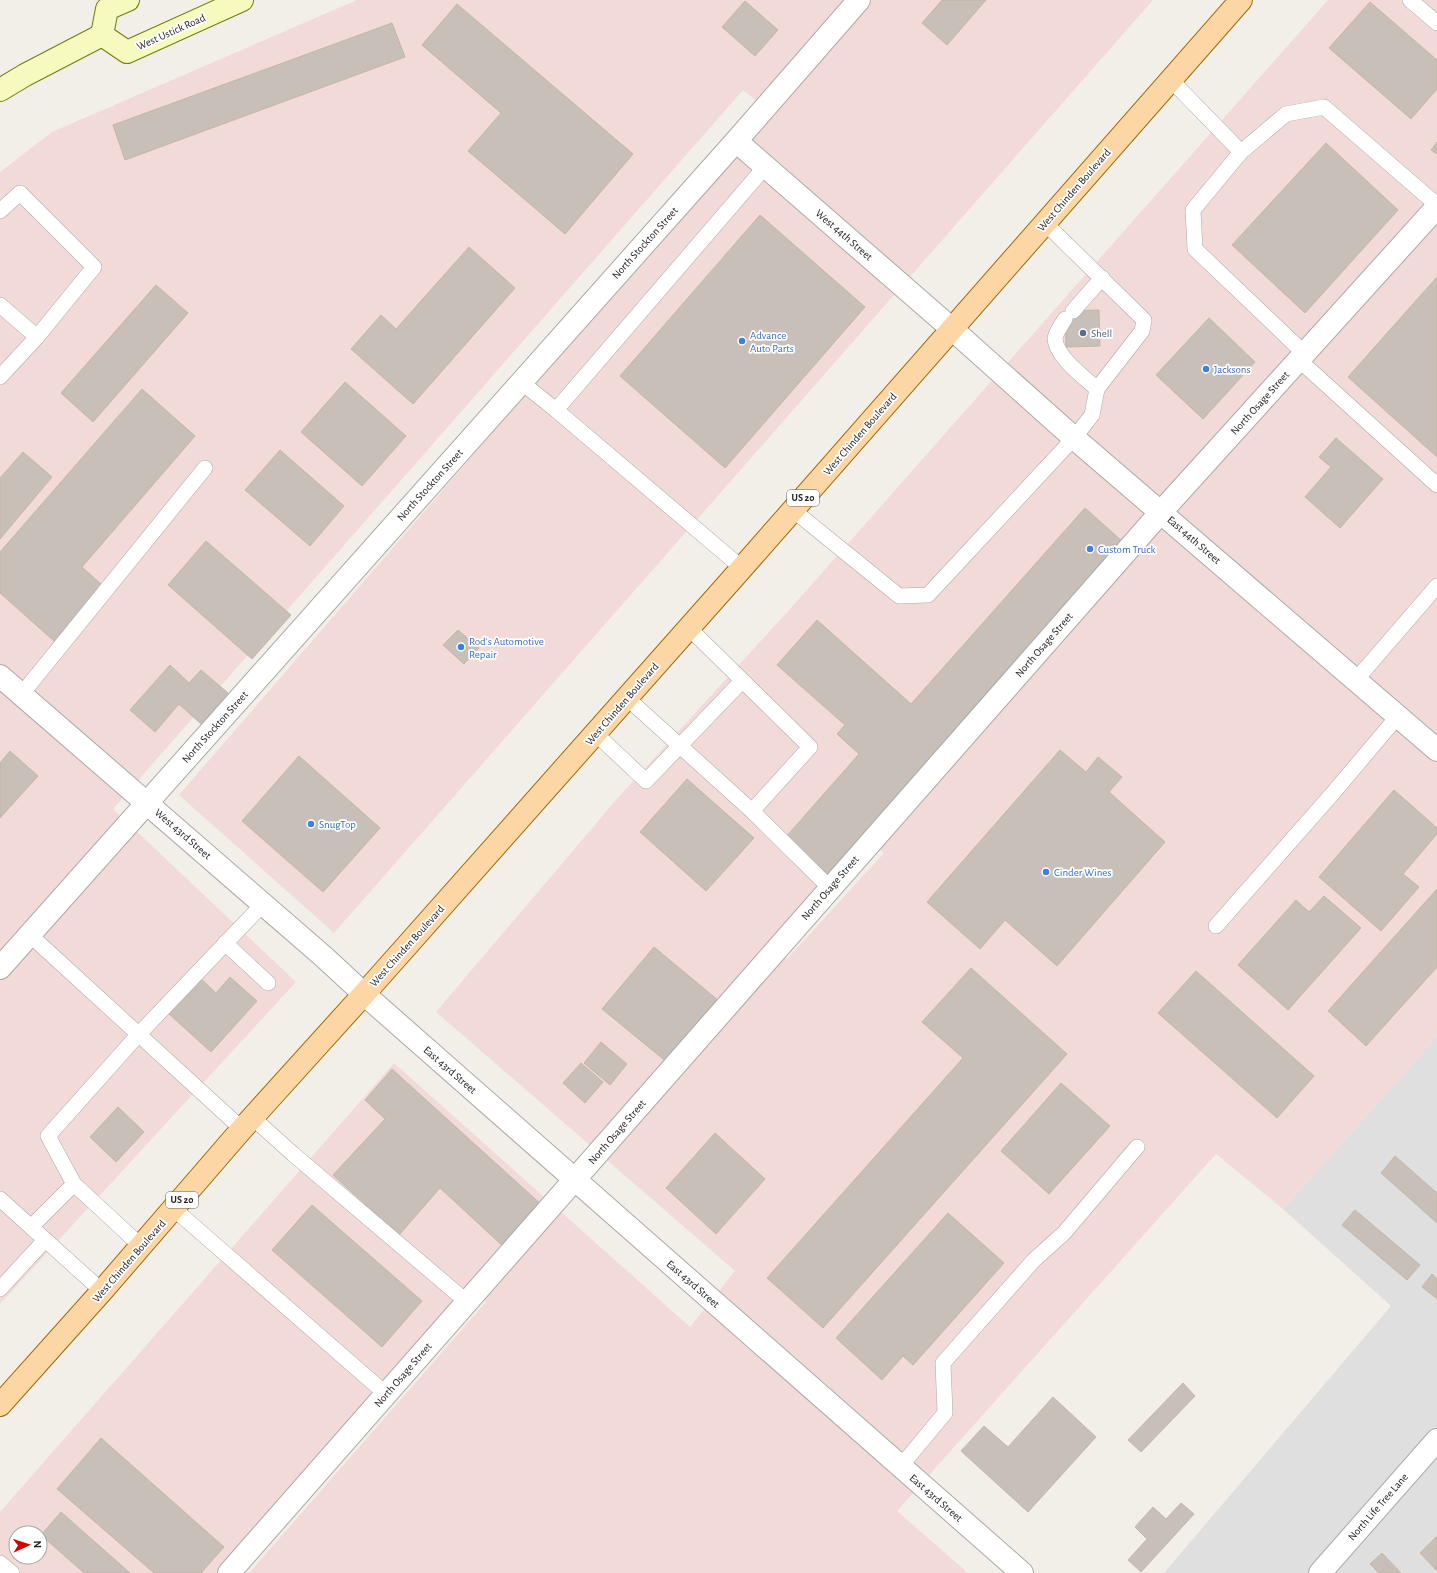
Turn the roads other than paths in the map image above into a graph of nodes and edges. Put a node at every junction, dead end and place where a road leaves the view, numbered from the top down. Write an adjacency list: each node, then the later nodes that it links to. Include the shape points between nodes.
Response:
1 (128, 0): 7 (main road, via 107,9)
2 (242, 0): 7 (main road, West Ustick Road, via 127,52)
3 (859, 0): 10 (street, North Stockton Street)
4 (1241, 0): 8 (main road, West Chinden Boulevard / US 20)
5 (1410, 0): 6 (lane)
6 (1437, 23)
7 (102, 35): 9 (main road)
8 (1171, 80): 11 (lane); 15 (main road, West Chinden Boulevard / US 20)
9 (0, 90)
10 (736, 141): 12 (street, West 44th Street); 22 (street, North Stockton Street)
11 (1241, 152): 13 (lane, via 1286,114 1324,106); 20 (lane, via 1193,210 1196,249)
12 (766, 167): 18 (street, West 44th Street); 24 (lane)
13 (1437, 206): 20 (street, North Osage Street)
14 (0, 211): 19 (lane, via 20,193 94,267)
15 (1045, 223): 16 (lane); 18 (main road, West Chinden Boulevard / US 20)
16 (1102, 278): 23 (lane, via 1144,320 1142,331); 23 (lane, via 1069,315 1055,338 1066,361)
17 (0, 305): 19 (lane)
18 (952, 329): 25 (street, East 44th Street); 28 (main road, West Chinden Boulevard / US 20)
19 (37, 337): 21 (lane)
20 (1302, 357): 27 (lane); 29 (street, North Osage Street)
21 (0, 377)
22 (521, 382): 24 (lane); 42 (street, North Stockton Street)
23 (1097, 389): 25 (lane, via 1092,415)
24 (556, 410): 30 (lane)
25 (1074, 438): 28 (lane, via 928,596 899,596); 29 (street, East 44th Street)
26 (205, 468): 36 (lane)
27 (1437, 485)
28 (793, 510): 30 (main road, West Chinden Boulevard / US 20)
29 (1161, 512): 35 (street, East 44th Street); 44 (street, North Osage Street)
30 (742, 568): 32 (main road, West Chinden Boulevard / US 20)
31 (1437, 586): 35 (lane)
32 (688, 627): 34 (lane); 37 (main road, West Chinden Boulevard / US 20)
33 (0, 676): 36 (street, West 43rd Street)
34 (742, 680): 40 (lane); 43 (lane, via 810,747)
35 (1355, 681): 38 (street, East 44th Street)
36 (21, 695): 42 (street, West 43rd Street)
37 (627, 698): 39 (main road, West Chinden Boulevard / US 20); 40 (lane)
38 (1398, 716): 41 (street, East 44th Street); 46 (lane)
39 (596, 734): 40 (lane, via 646,781); 51 (main road, West Chinden Boulevard / US 20)
40 (681, 746): 43 (lane)
41 (1437, 750)
42 (147, 803): 45 (street, West 43rd Street); 47 (street, North Stockton Street)
43 (752, 811): 44 (lane)
44 (830, 888): 55 (street, North Osage Street)
45 (263, 904): 48 (lane); 51 (street, West 43rd Street)
46 (1216, 926)
47 (30, 935): 49 (street, North Stockton Street); 52 (lane)
48 (225, 943): 50 (lane); 52 (lane)
49 (0, 968)
50 (268, 983)
51 (364, 994): 53 (main road, West Chinden Boulevard / US 20); 55 (street, East 43rd Street)
52 (138, 1035): 53 (lane); 56 (lane, via 48,1136)
53 (247, 1124): 58 (main road, West Chinden Boulevard / US 20); 64 (lane, via 293,1154)
54 (1137, 1146): 68 (lane, via 1064,1233 1034,1260 943,1363 945,1413)
55 (575, 1179): 64 (street, North Osage Street); 68 (street, East 43rd Street)
56 (74, 1184): 59 (lane); 61 (lane)
57 (0, 1199): 59 (lane)
58 (174, 1209): 61 (main road, West Chinden Boulevard / US 20); 65 (lane)
59 (31, 1227): 60 (lane)
60 (45, 1240): 62 (lane); 63 (lane)
61 (141, 1246): 63 (main road, West Chinden Boulevard / US 20)
62 (0, 1289)
63 (102, 1291): 66 (main road, West Chinden Boulevard / US 20)
64 (467, 1302): 65 (street, North Osage Street)
65 (386, 1394): 71 (street, North Osage Street)
66 (0, 1406)
67 (1437, 1440): 73 (street, North Life Tree Lane)
68 (901, 1466): 72 (street, East 43rd Street)
69 (0, 1563): 70 (lane)
70 (12, 1573)
71 (229, 1573)
72 (1022, 1573)
73 (1320, 1573)

